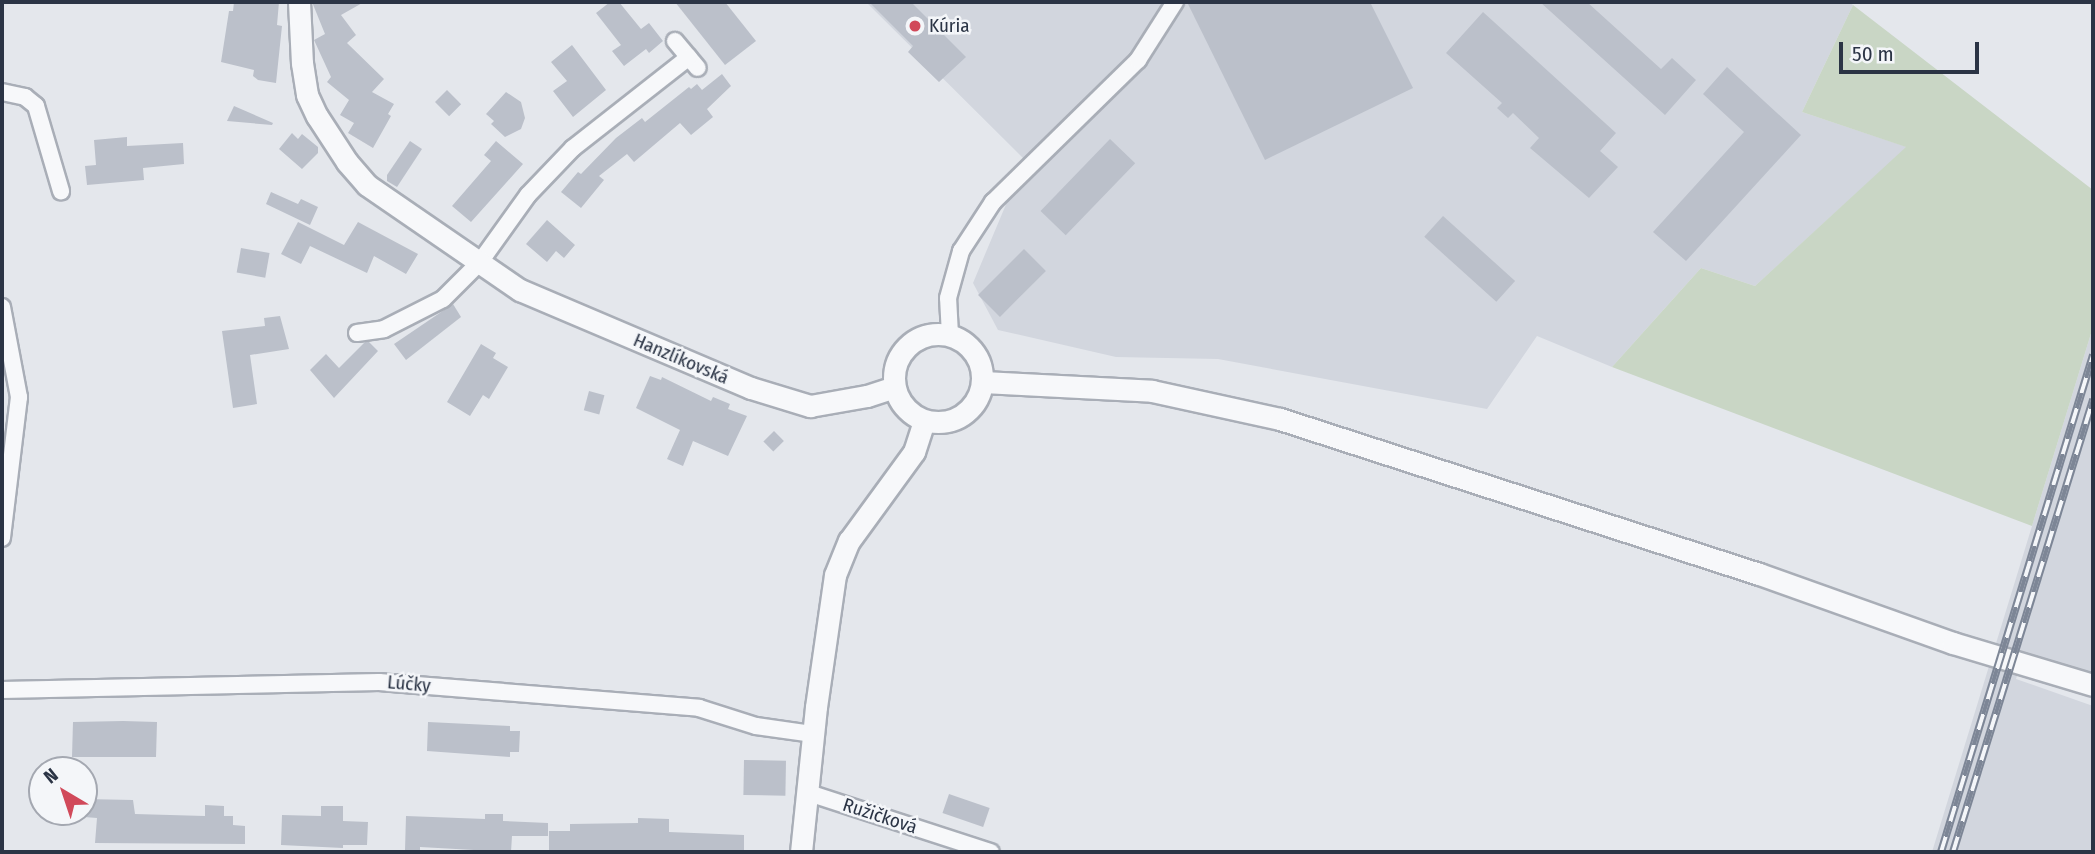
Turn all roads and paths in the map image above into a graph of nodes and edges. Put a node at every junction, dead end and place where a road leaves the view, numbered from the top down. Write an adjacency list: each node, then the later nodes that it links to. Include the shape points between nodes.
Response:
1 (299, 2): 6 (street, Hanzlíkovská, via 307,96 347,162 367,185)
2 (1175, 2): 9 (street, via 1138,60 993,202 961,251 948,298)
3 (675, 41): 6 (street, via 693,63 573,148 528,195)
4 (2, 92): 5 (street, via 25,97 36,106)
5 (61, 191)
6 (480, 262): 8 (street, via 443,299 384,329); 11 (street, Hanzlíkovská, via 532,295 751,388 798,403 810,406 867,397)
7 (2, 307): 13 (street)
8 (357, 333)
9 (950, 335): 10 (street, via 971,348); 11 (street, via 924,336 913,342 897,362)
10 (983, 382): 14 (street, via 980,395 963,415 938,423); 16 (street, via 1152,391 1280,419 1759,574 1953,643)
11 (895, 387): 14 (street, via 902,404)
12 (2, 396): 13 (street)
13 (19, 397): 15 (street)
14 (924, 421): 18 (street, via 914,452 849,541 835,575)
15 (2, 538)
16 (2093, 685)
17 (2, 690): 18 (street, Lúčky, via 379,682 699,708 757,726)
18 (813, 734): 19 (street)
19 (809, 793): 20 (street); 21 (street, Ružičková)
20 (801, 852)
21 (991, 852)

